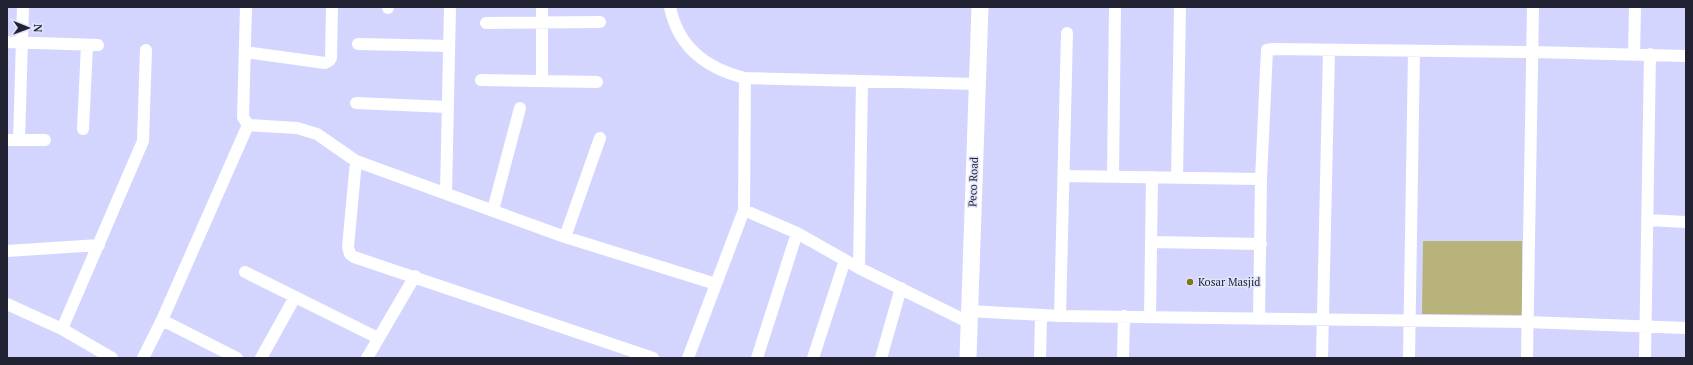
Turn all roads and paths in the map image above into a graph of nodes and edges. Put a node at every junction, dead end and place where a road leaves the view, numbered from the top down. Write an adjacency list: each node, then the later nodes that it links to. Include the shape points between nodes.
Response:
1 (23, 7): 17 (street)
2 (246, 7): 23 (street)
3 (332, 7): 23 (street, via 329,61 325,63)
4 (450, 7): 19 (street)
5 (542, 7): 14 (street)
6 (670, 7): 28 (street, via 678,32 692,50 717,69)
7 (980, 7): 33 (street, Peco Road)
8 (1115, 7): 44 (street)
9 (1180, 7): 45 (street)
10 (1533, 7): 24 (street)
11 (1635, 7): 25 (street)
12 (600, 22): 14 (street)
13 (486, 23): 14 (street)
14 (542, 23): 30 (street)
15 (1067, 33): 43 (street)
16 (7, 42): 17 (street)
17 (22, 43): 38 (street, via 92,45); 40 (street)
18 (358, 44): 19 (street)
19 (449, 46): 35 (street)
20 (146, 50): 57 (street, via 143,141)
21 (1328, 50): 22 (street); 47 (street, via 1267,50); 73 (street)
22 (1414, 51): 24 (street); 75 (street)
23 (245, 52): 37 (street, via 243,117)
24 (1532, 52): 25 (street); 76 (street)
25 (1634, 54): 26 (street)
26 (1650, 54): 27 (street); 51 (street)
27 (1686, 56)
28 (746, 78): 31 (street); 50 (street)
29 (481, 80): 30 (street)
30 (542, 81): 32 (street)
31 (862, 81): 33 (street); 60 (street)
32 (597, 82)
33 (977, 84): 68 (street, Peco Road)
34 (356, 103): 35 (street)
35 (447, 107): 48 (street)
36 (520, 108): 49 (street)
37 (248, 125): 42 (street, via 297,128 317,134); 74 (street)
38 (83, 130)
39 (600, 138): 54 (street)
40 (13, 140): 41 (street)
41 (44, 140)
42 (356, 161): 48 (street); 62 (street, via 348,246 350,254)
43 (1064, 176): 44 (street); 69 (street)
44 (1113, 176): 46 (street)
45 (1177, 177): 46 (street); 47 (street)
46 (1152, 178): 55 (street)
47 (1261, 179): 56 (street)
48 (446, 193): 49 (street)
49 (493, 210): 54 (street)
50 (744, 210): 53 (street); 63 (street)
51 (1648, 220): 52 (street); 77 (street)
52 (1686, 222)
53 (797, 233): 59 (street); 88 (street)
54 (565, 237): 63 (street)
55 (1151, 242): 56 (street); 71 (street)
56 (1261, 244): 72 (street)
57 (99, 245): 58 (street); 79 (street)
58 (7, 251)
59 (845, 260): 60 (street); 89 (street)
60 (859, 268): 64 (street)
61 (245, 272): 65 (street)
62 (415, 276): 80 (street); 86 (street)
63 (716, 284): 87 (street)
64 (901, 288): 68 (street); 90 (street)
65 (295, 297): 80 (street); 84 (street)
66 (7, 306): 79 (street)
67 (1041, 315): 68 (street); 69 (street); 92 (street)
68 (968, 316): 91 (street, Peco Road)
69 (1060, 316): 70 (street)
70 (1124, 316): 71 (street); 93 (street)
71 (1150, 316): 72 (street)
72 (1260, 318): 73 (street)
73 (1323, 318): 75 (street); 94 (street)
74 (162, 320): 82 (street); 83 (street)
75 (1409, 320): 76 (street); 95 (street)
76 (1528, 322): 77 (street); 96 (street)
77 (1646, 325): 78 (street); 97 (street)
78 (1686, 328)
79 (62, 329): 81 (street)
80 (378, 338): 85 (street)
81 (112, 358)
82 (143, 358)
83 (237, 358)
84 (261, 358)
85 (366, 358)
86 (653, 358)
87 (688, 358)
88 (757, 358)
89 (813, 358)
90 (881, 358)
91 (968, 358)
92 (1040, 358)
93 (1123, 358)
94 (1322, 358)
95 (1409, 358)
96 (1527, 358)
97 (1645, 358)

